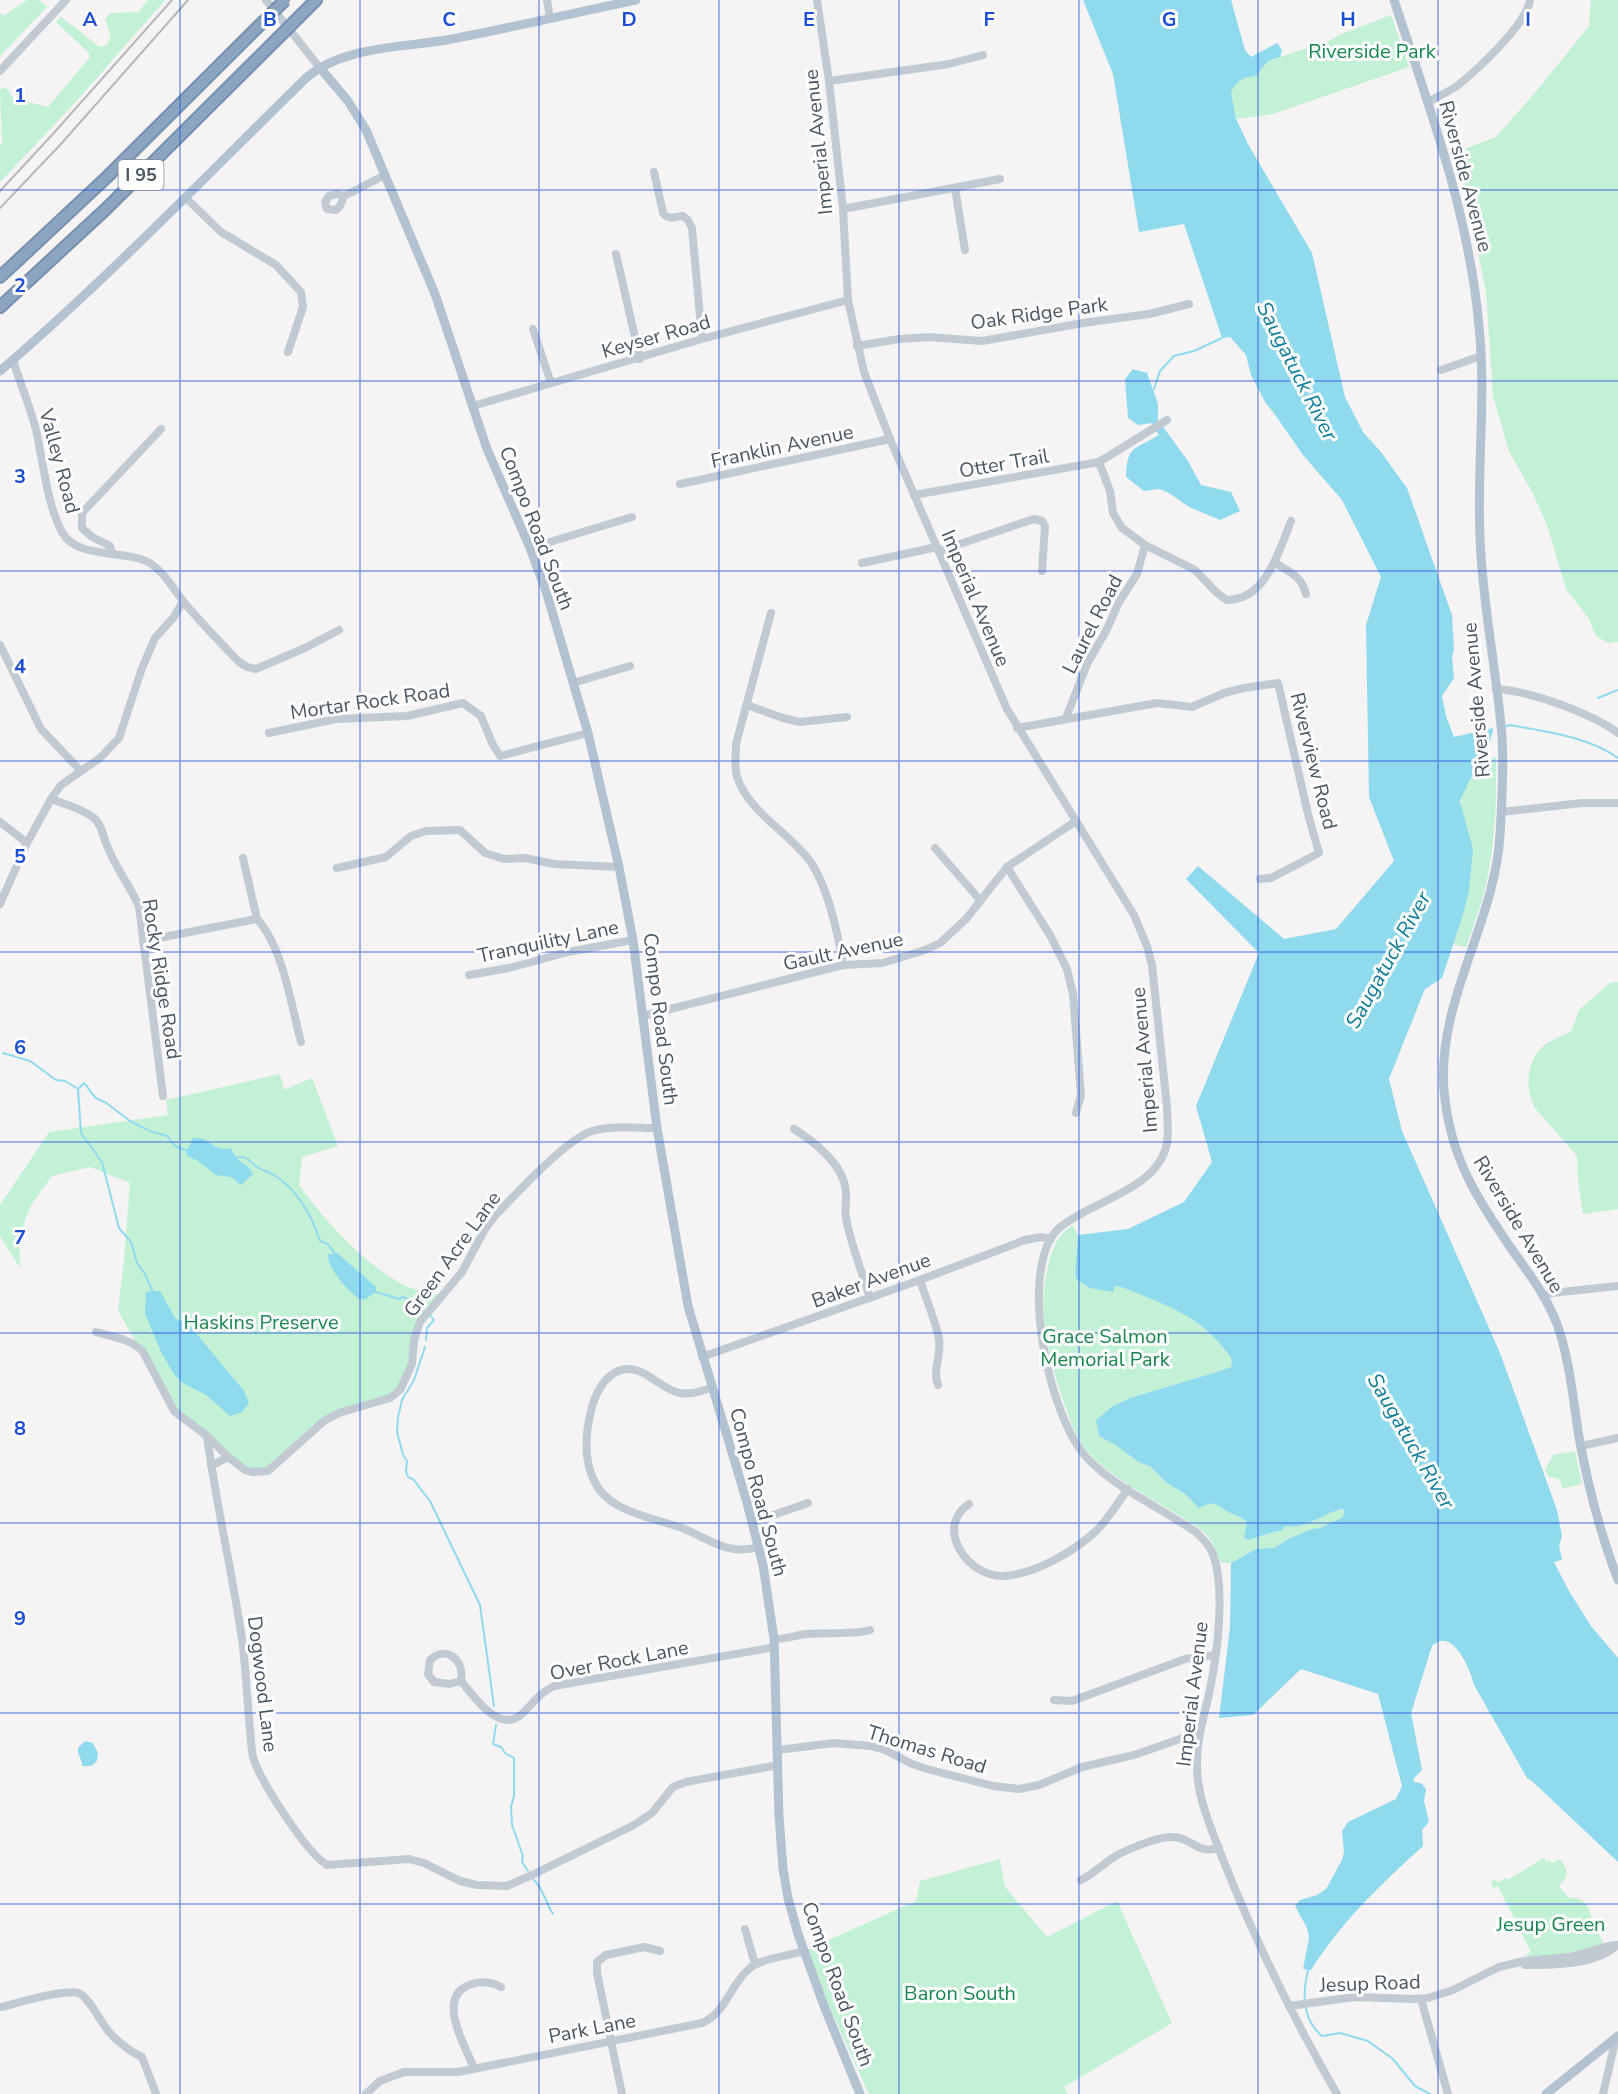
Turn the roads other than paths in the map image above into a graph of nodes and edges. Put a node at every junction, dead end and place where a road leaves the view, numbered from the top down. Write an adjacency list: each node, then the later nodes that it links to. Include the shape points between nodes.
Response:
1 (66, 0): 13 (street)
2 (266, 0): 12 (street, Compo Road South)
3 (285, 0): 25 (highway, I 95, bridge, via 88,196)
4 (316, 0): 28 (highway, I 95, bridge, via 106,209)
5 (547, 0): 10 (street)
6 (636, 0): 10 (main road)
7 (817, 0): 14 (street, Imperial Avenue)
8 (1394, 0): 15 (main road, Riverside Avenue)
9 (1530, 0): 15 (street, via 1519,21 1486,60 1455,87)
10 (550, 18): 12 (main road, via 364,53)
11 (983, 55): 14 (street, via 949,64)
12 (321, 68): 17 (main road, Compo Road South, via 360,120); 21 (main road, via 306,78)
13 (0, 71)
14 (829, 81): 22 (street, Imperial Avenue)
15 (1428, 102): 33 (main road, Riverside Avenue, via 1464,228)
16 (654, 172): 30 (street, via 663,213 671,218 683,216 692,228)
17 (385, 175): 20 (street); 39 (main road, Compo Road South, via 443,315)
18 (1000, 179): 19 (street)
19 (955, 188): 22 (street); 23 (street)
20 (344, 196)
21 (186, 198): 32 (street, via 221,232 276,265 301,292 303,307); 35 (main road)
22 (843, 209): 26 (street, Imperial Avenue)
23 (965, 250)
24 (616, 254): 34 (street)
25 (0, 277)
26 (848, 300): 30 (street, Keyser Road); 31 (street, Imperial Avenue)
27 (1189, 304): 31 (street, Oak Ridge Park, via 982,341 929,337)
28 (0, 307)
29 (533, 329): 38 (street)
30 (702, 339): 34 (street, Keyser Road)
31 (857, 346): 42 (street, Imperial Avenue)
32 (288, 352)
33 (1481, 356): 36 (street); 62 (main road, Riverside Avenue, via 1479,534)
34 (640, 359): 38 (street, Keyser Road)
35 (12, 360): 37 (main road); 51 (street, Valley Road, via 36,428 62,533 74,544)
36 (1441, 370)
37 (0, 371)
38 (551, 383): 39 (street, Keyser Road)
39 (473, 406): 49 (main road, Compo Road South, via 487,449)
40 (1166, 421): 43 (street, Otter Trail)
41 (161, 429): 51 (street, via 82,513 82,528 110,546)
42 (890, 440): 44 (street, Franklin Avenue); 45 (street, Imperial Avenue)
43 (1099, 462): 45 (street, Otter Trail); 48 (street, via 1113,513 1122,528)
44 (680, 484)
45 (914, 495): 50 (street, Imperial Avenue)
46 (632, 517): 49 (street)
47 (1291, 521): 53 (street)
48 (1145, 545): 53 (street, via 1195,570 1227,600 1248,596); 65 (street, Laurel Road, via 1137,574 1087,664)
49 (530, 548): 61 (main road, Compo Road South)
50 (938, 549): 52 (street); 54 (street, via 1034,519 1045,526); 66 (street, Imperial Avenue)
51 (112, 554): 56 (street, Valley Road, via 149,563 165,575)
52 (862, 563)
53 (1275, 563): 55 (street, via 1299,579)
54 (1042, 571)
55 (1306, 594)
56 (183, 601): 58 (street, Valley Road, via 246,668 256,669); 70 (street, via 155,638 119,738)
57 (771, 613): 63 (street)
58 (339, 630)
59 (0, 645): 70 (street, via 41,729)
60 (630, 666): 61 (street)
61 (573, 683): 69 (main road, Compo Road South)
62 (1496, 689): 68 (street, via 1542,698); 73 (main road, Riverside Avenue, via 1501,728)
63 (747, 705): 64 (street, via 800,722); 88 (street, via 736,744 737,777 748,798 812,864 825,891)
64 (846, 717)
65 (1066, 718): 66 (street); 82 (street, Riverview Road, via 1157,703 1192,707 1224,693 1278,683 1319,853 1271,878)
66 (1017, 728): 75 (street, Imperial Avenue)
67 (269, 733): 69 (street, Mortar Rock Road, via 336,719 407,716 463,703 481,716 500,756)
68 (1618, 733)
69 (588, 734): 79 (main road, Compo Road South)
70 (81, 771): 71 (street, via 61,785)
71 (51, 799): 76 (street); 87 (street, Rocky Ridge Road, via 92,815 100,824 115,865 139,906)
72 (1618, 803): 73 (street)
73 (1501, 812): 99 (main road, Riverside Avenue, via 1492,885 1447,1030 1444,1088 1452,1138 1465,1175)
74 (0, 822): 76 (street)
75 (1076, 822): 80 (street, Gault Avenue); 96 (street, Imperial Avenue, via 1134,915 1149,952 1168,1131 1163,1155 1152,1171 1068,1222)
76 (27, 843): 84 (street)
77 (935, 848): 83 (street)
78 (243, 858): 85 (street)
79 (620, 867): 81 (street, via 504,859 485,853 460,830 426,831 411,836 386,857); 86 (main road, Compo Road South)
80 (1007, 867): 83 (street, Gault Avenue); 93 (street, via 1056,946 1071,982 1081,1095)
81 (337, 868)
82 (1260, 879)
83 (980, 900): 88 (street, Gault Avenue, via 957,929 934,946 883,963)
84 (0, 904)
85 (257, 920): 87 (street); 91 (street, via 275,946)
86 (633, 940): 89 (street, Tranquility Lane); 90 (main road, Compo Road South)
87 (143, 941): 92 (street, Rocky Ridge Road)
88 (843, 965): 90 (street, Gault Avenue)
89 (469, 975)
90 (643, 1016): 94 (main road, Compo Road South)
91 (301, 1042)
92 (163, 1096)
93 (1076, 1113)
94 (657, 1128): 102 (main road, Compo Road South, via 686,1297); 108 (street, Green Acre Lane, via 611,1128 585,1133 519,1190 494,1217 462,1272 420,1322 408,1376 396,1394 331,1417 268,1471 245,1470)
95 (794, 1129): 100 (street, via 807,1137 843,1177 846,1216)
96 (1051, 1239): 97 (street, Baker Avenue, via 1025,1240); 110 (street, Imperial Avenue, via 1041,1272 1038,1305 1047,1366 1077,1445 1092,1464)
97 (920, 1280): 100 (street, Baker Avenue); 103 (street, via 939,1339 935,1378)
98 (1618, 1286): 99 (street)
99 (1544, 1296): 107 (main road, Riverside Avenue, via 1563,1346)
100 (870, 1298): 102 (street, Baker Avenue)
101 (96, 1332): 105 (street, Green Acre Lane, via 137,1346 174,1411)
102 (702, 1357): 104 (main road, Compo Road South)
103 (938, 1385)
104 (711, 1388): 113 (main road, Compo Road South); 114 (street, via 680,1393 638,1371 624,1369 613,1373 597,1392 586,1430 590,1474 603,1494 623,1509 681,1528 718,1546 738,1550)
105 (207, 1436): 108 (street, Green Acre Lane); 109 (street, Dogwood Lane)
106 (1618, 1438): 107 (street)
107 (1581, 1446): 115 (main road, Riverside Avenue, via 1601,1535)
108 (228, 1458): 109 (street)
109 (211, 1466): 123 (street, Dogwood Lane, via 235,1590 254,1757 270,1793 321,1861 327,1864 409,1859 477,1886 507,1886 634,1825 652,1813 673,1787)
110 (1128, 1489): 112 (street, via 1098,1529 1071,1550 1048,1563 1003,1576 974,1567 956,1543 956,1517); 118 (street, Imperial Avenue, via 1197,1533 1211,1550 1219,1595)
111 (808, 1503): 113 (street)
112 (969, 1504)
113 (753, 1522): 114 (main road, Compo Road South)
114 (759, 1547): 117 (main road, Compo Road South)
115 (1618, 1580)
116 (870, 1630): 117 (street, via 796,1635)
117 (774, 1643): 119 (street, Over Rock Lane, via 554,1686 539,1694 513,1719 502,1720 492,1714); 122 (main road, Compo Road South)
118 (1215, 1655): 120 (street, via 1185,1659 1072,1701); 121 (street, Imperial Avenue)
119 (461, 1681): 119 (street, Over Rock Lane, via 434,1682 428,1674 430,1660 437,1654 451,1655 462,1668)
120 (1054, 1700)
121 (1200, 1732): 122 (street, Thomas Road, via 1019,1789 927,1769 871,1746 834,1743); 124 (street, Imperial Avenue, via 1198,1781)
122 (778, 1750): 123 (main road, Compo Road South)
123 (778, 1765): 129 (main road, Compo Road South, via 784,1877)
124 (1219, 1848): 125 (street, via 1202,1850 1181,1838 1166,1837 1119,1854); 133 (street, Imperial Avenue)
125 (1081, 1880)
126 (745, 1929): 130 (street)
127 (1617, 1947): 132 (street, Jesup Road, via 1577,1962 1499,1966 1453,1990)
128 (660, 1951): 136 (street, via 644,1947 606,1955 597,1962)
129 (804, 1951): 130 (street); 141 (main road, Compo Road South)
130 (755, 1964): 136 (street, Park Lane, via 742,1976 721,2010 708,2020)
131 (501, 1987): 137 (street, via 487,1982 472,1984 462,1988 453,2001 457,2026)
132 (1421, 1999): 133 (street, Jesup Road, via 1355,1997); 143 (street)
133 (1293, 2005): 142 (street, Imperial Avenue, via 1303,2035)
134 (1, 2007): 138 (street, via 59,1994 78,1993 86,1997 108,2031 142,2057)
135 (1617, 2037): 144 (main road); 145 (street)
136 (610, 2041): 137 (street, Park Lane); 140 (street)
137 (474, 2068): 139 (street, Park Lane, via 451,2073 399,2073 380,2081)
138 (156, 2094)
139 (366, 2094)
140 (622, 2094)
141 (860, 2094)
142 (1337, 2094)
143 (1448, 2094)
144 (1546, 2094)
145 (1603, 2094)

